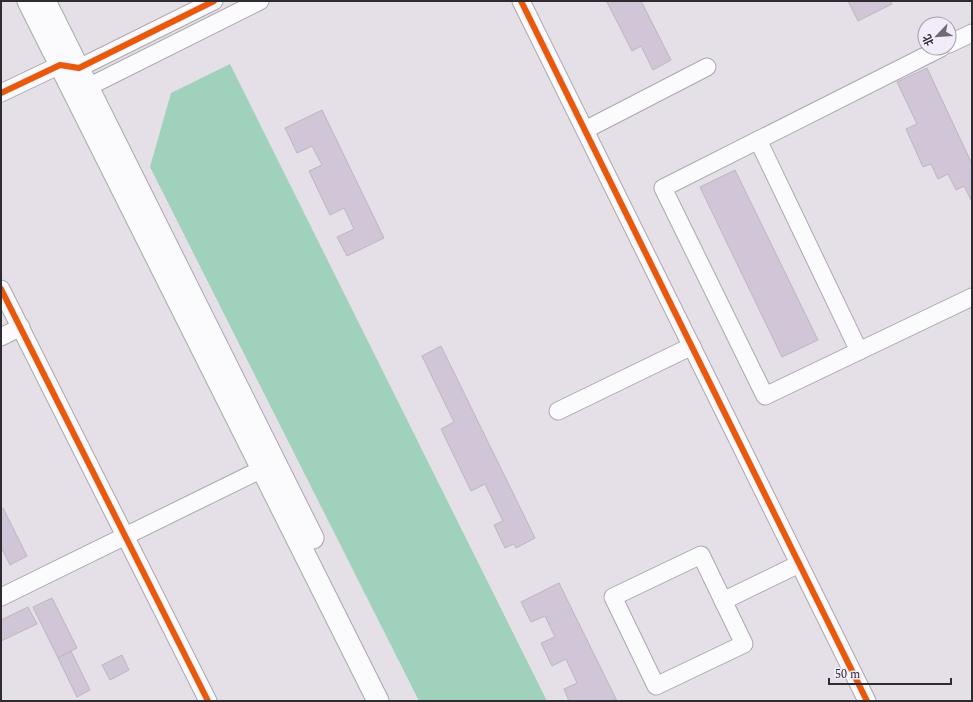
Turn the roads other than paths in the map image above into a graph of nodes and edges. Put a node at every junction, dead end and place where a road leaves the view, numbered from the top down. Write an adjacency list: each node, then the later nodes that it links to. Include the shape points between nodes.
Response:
1 (28, 1): 9 (main road)
2 (46, 1): 9 (main road)
3 (214, 1): 9 (street)
4 (260, 1): 11 (street)
5 (521, 1): 13 (street)
6 (972, 33): 7 (street)
7 (957, 40)
8 (926, 56): 14 (street)
9 (69, 66): 11 (main road); 12 (street)
10 (707, 67): 13 (street)
11 (81, 90): 22 (main road); 29 (main road)
12 (1, 94)
13 (585, 130): 19 (street)
14 (758, 140): 20 (street); 20 (street, via 663,188 765,396)
15 (1, 288): 17 (street)
16 (972, 297): 20 (street)
17 (21, 327): 18 (street); 23 (street)
18 (1, 337)
19 (692, 346): 21 (street); 24 (street)
20 (859, 351)
21 (558, 411)
22 (262, 469): 23 (street); 28 (main road)
23 (125, 536): 25 (street); 27 (street)
24 (799, 564): 26 (street); 30 (street)
25 (1, 597)
26 (723, 600): 26 (street, via 701,555 613,597 656,686 744,644)
27 (208, 701)
28 (378, 701)
29 (394, 701)
30 (867, 701)

